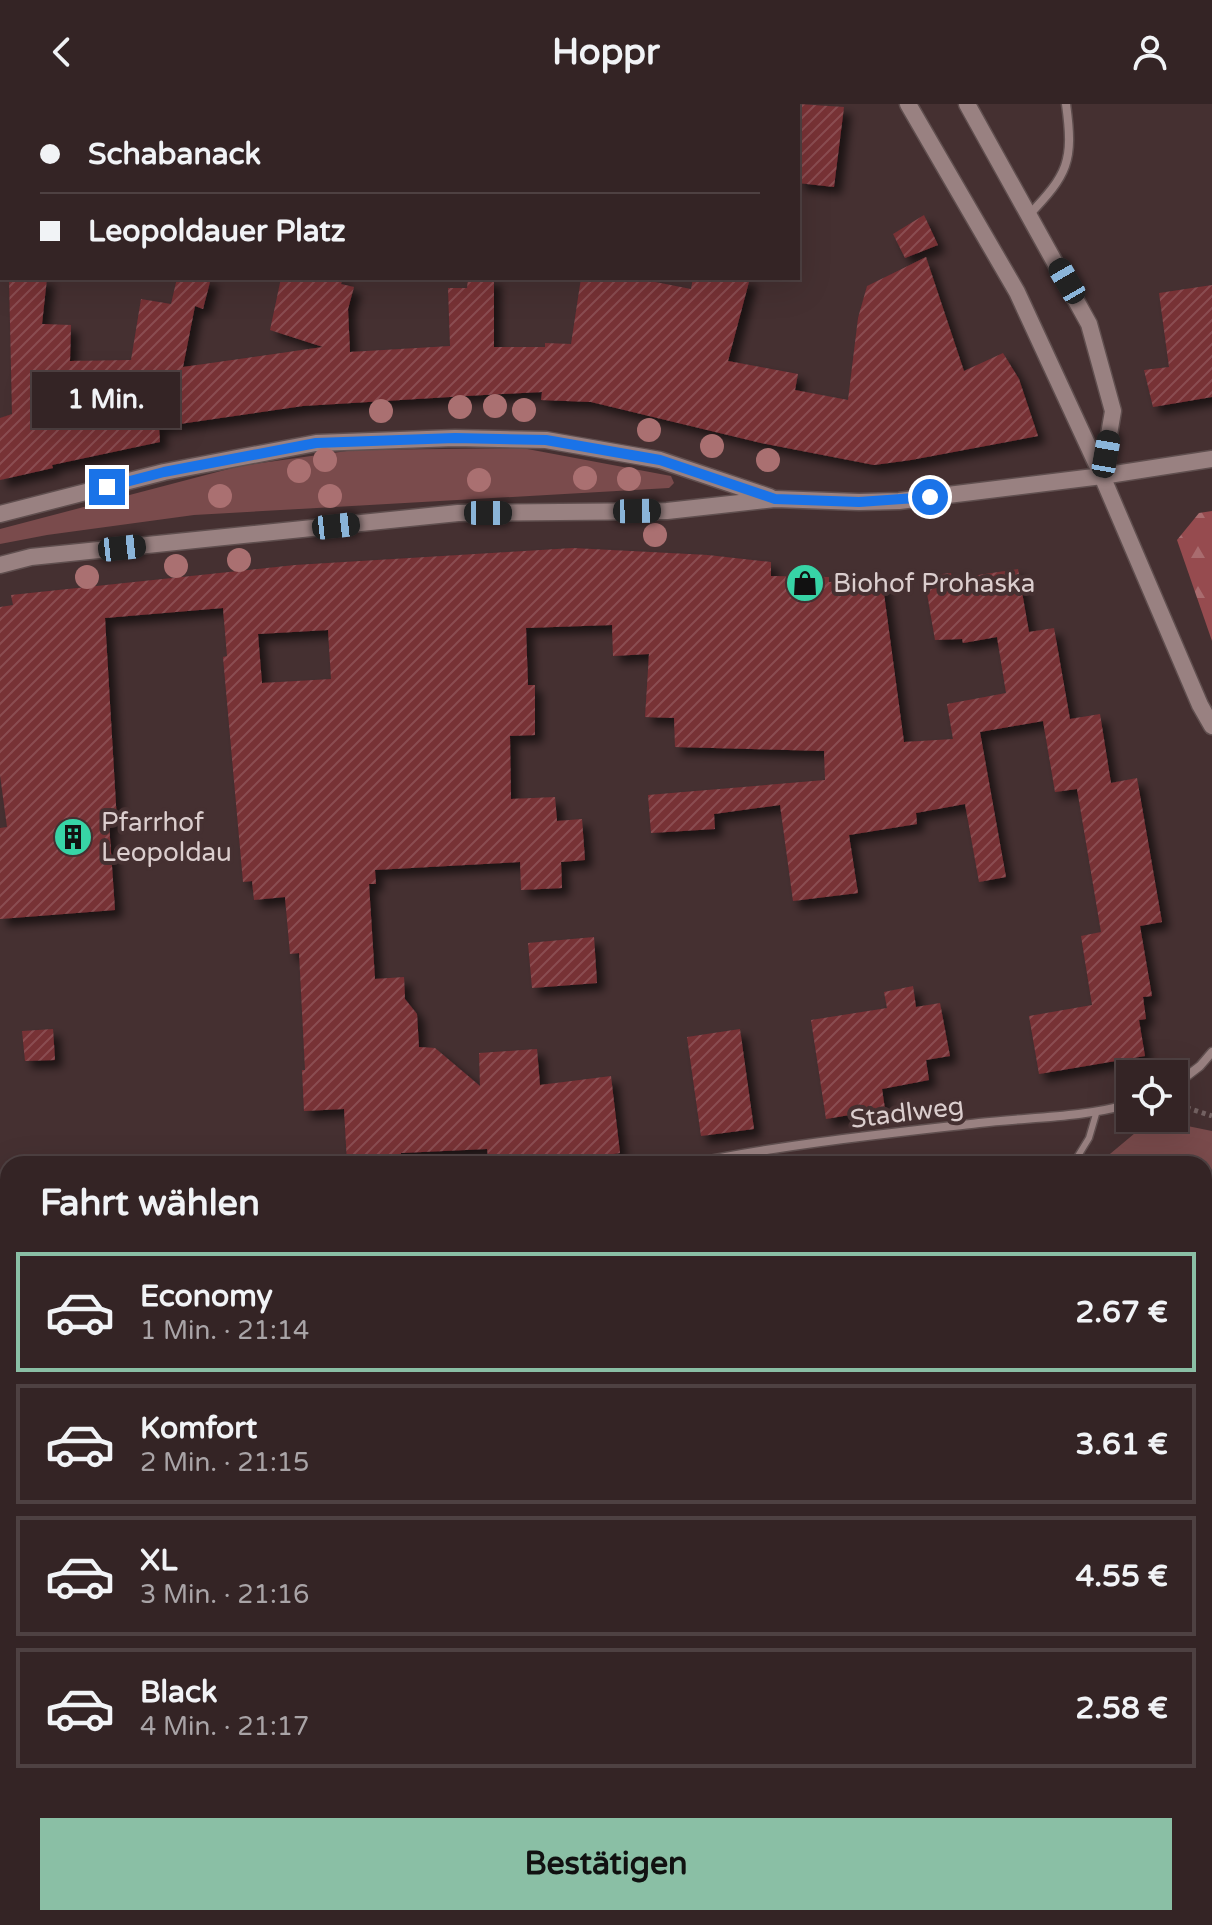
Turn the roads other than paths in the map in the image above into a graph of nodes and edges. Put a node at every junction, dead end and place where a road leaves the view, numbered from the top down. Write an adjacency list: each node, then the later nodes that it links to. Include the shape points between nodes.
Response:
1 (908, 104): 6 (street, via 1017,292)
2 (967, 104): 4 (street)
3 (1066, 104): 4 (street, via 1067,167 1057,186)
4 (1028, 216): 6 (street, via 1089,324 1113,411)
5 (1212, 459): 6 (street)
6 (1102, 476): 7 (street, via 899,501); 10 (street)
7 (775, 499): 8 (street, via 660,460 546,440 455,438 316,443 164,472); 9 (street, via 667,511 458,513 31,557)
8 (0, 514)
9 (0, 565)
10 (1212, 726)
11 (1212, 1052): 12 (street)
12 (1188, 1075)
13 (1116, 1108): 14 (street, Stadlweg)
14 (1096, 1114): 15 (street, Stadlweg, via 983,1123); 16 (lane)
15 (734, 1156)
16 (1078, 1156)

